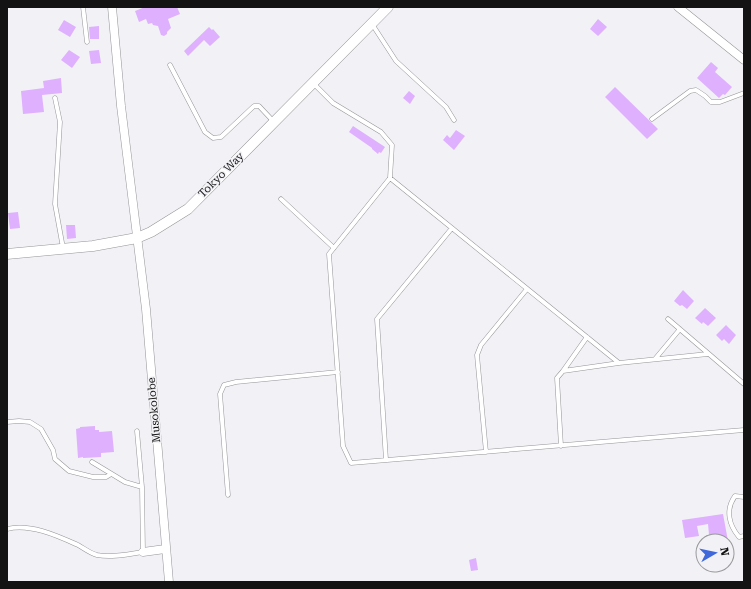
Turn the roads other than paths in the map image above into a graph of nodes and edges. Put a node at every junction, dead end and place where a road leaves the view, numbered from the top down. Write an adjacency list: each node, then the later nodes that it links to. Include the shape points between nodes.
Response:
1 (83, 7): 6 (lane)
2 (112, 7): 18 (street, Musokolobe)
3 (388, 7): 5 (street, Tokyo Way)
4 (678, 7): 7 (street)
5 (372, 24): 9 (street, Tokyo Way); 13 (lane, via 396,61 446,107)
6 (87, 42)
7 (744, 60)
8 (170, 65): 14 (lane, via 205,132 213,138 221,137 254,106 259,106)
9 (313, 83): 14 (street, Tokyo Way); 15 (lane, via 333,103 381,132 392,145)
10 (744, 93): 12 (lane, via 720,102 711,102 696,90 690,91)
11 (55, 98): 20 (lane, via 60,122 55,204)
12 (652, 119)
13 (454, 120)
14 (274, 122): 18 (street, Tokyo Way, via 188,209)
15 (390, 178): 17 (lane); 19 (lane)
16 (281, 199): 19 (lane)
17 (452, 228): 22 (lane); 37 (lane, via 377,318)
18 (137, 238): 20 (street, Tokyo Way); 45 (street, Musokolobe, via 146,309)
19 (334, 248): 30 (lane, via 329,254)
20 (63, 249): 21 (street, Tokyo Way)
21 (7, 254)
22 (527, 289): 25 (lane); 36 (lane, via 480,345 477,355)
23 (668, 319): 24 (lane)
24 (680, 329): 26 (lane); 27 (lane)
25 (587, 336): 28 (lane); 29 (lane)
26 (708, 354): 27 (lane); 31 (lane)
27 (655, 359): 28 (lane)
28 (620, 363): 29 (lane)
29 (563, 371): 35 (lane, via 556,378)
30 (338, 372): 37 (lane, via 343,446 351,463); 41 (lane, via 236,382 224,386 220,394)
31 (744, 384)
32 (7, 422): 39 (lane, via 30,422 41,429 55,459 69,471 93,477 106,477)
33 (744, 430): 35 (lane)
34 (137, 431): 40 (lane)
35 (561, 446): 36 (lane)
36 (486, 452): 37 (lane)
37 (386, 460)
38 (92, 462): 39 (lane)
39 (111, 474): 40 (lane)
40 (142, 488): 46 (lane)
41 (228, 495)
42 (744, 497): 44 (lane, via 735,496 730,502 729,513 732,529 739,538)
43 (7, 529): 46 (lane, via 24,528 44,532 99,555)
44 (744, 536)
45 (166, 549): 46 (street); 47 (street, Musokolobe)
46 (143, 552)
47 (169, 582)

